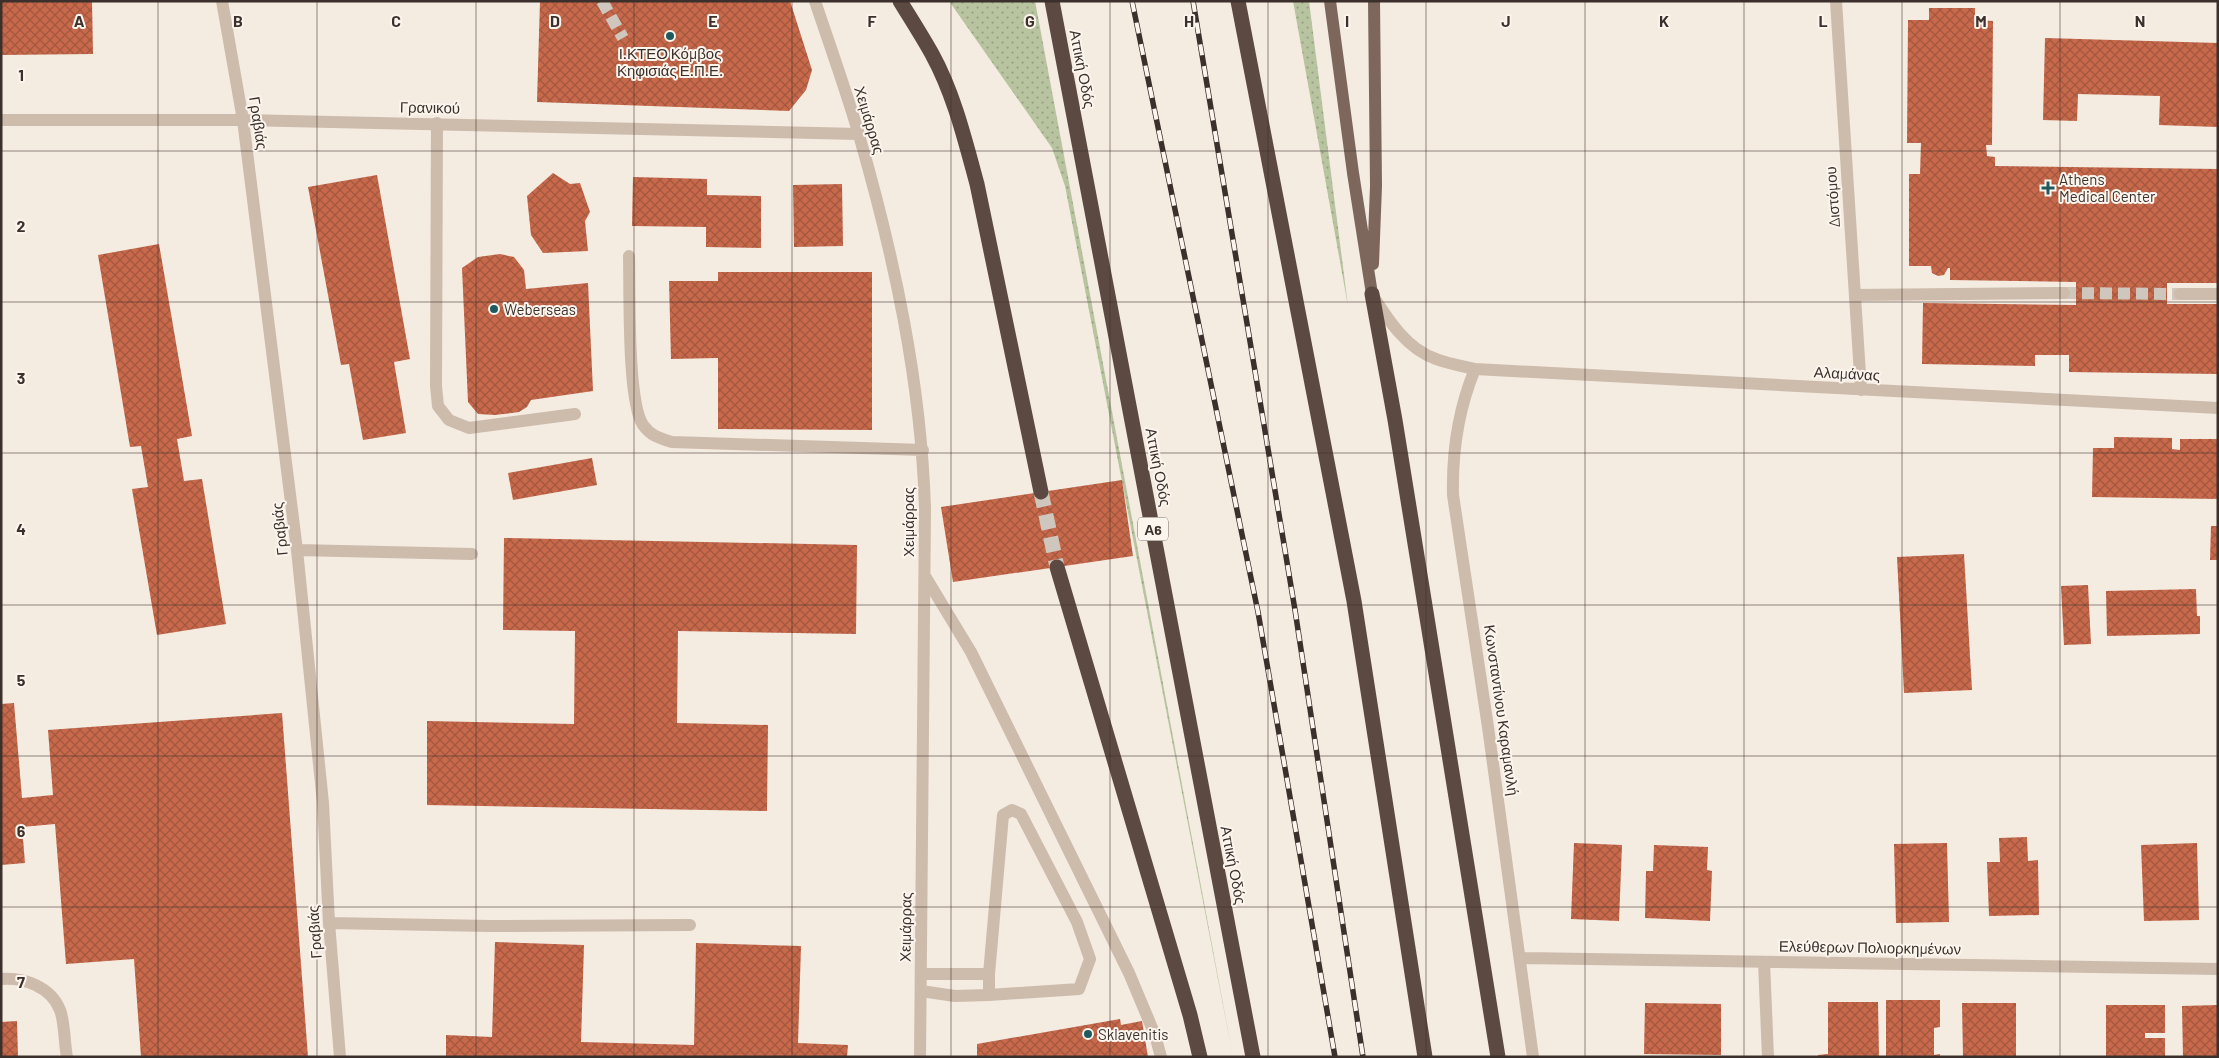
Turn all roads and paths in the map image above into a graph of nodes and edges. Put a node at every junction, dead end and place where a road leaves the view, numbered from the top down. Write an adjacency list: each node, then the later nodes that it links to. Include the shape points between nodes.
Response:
1 (222, 1): 10 (street, Γραβιάς)
2 (815, 1): 12 (street, Χειμάρρας)
3 (900, 1): 24 (highway, via 933,55 966,142)
4 (1052, 1): 44 (highway, Αττική Οδός / Α6)
5 (1238, 1): 45 (highway, via 1354,601)
6 (1330, 1): 15 (main road)
7 (1374, 1): 15 (main road, via 1376,186)
8 (1836, 1): 18 (street, Διστόμου)
9 (1, 120): 10 (street, Γρανικού)
10 (244, 120): 11 (street, Γρανικού); 25 (street, Γραβιάς)
11 (437, 124): 12 (street, Γρανικού); 22 (street, via 438,406 449,420 469,428)
12 (859, 134): 23 (street, Χειμάρρας, via 895,279 914,375)
13 (629, 256): 23 (street, via 634,397 642,423 653,436 672,442)
14 (2064, 293): 18 (street)
15 (1372, 294): 19 (street, Αλαμάνας, via 1392,325 1413,346 1435,359); 46 (highway)
16 (2180, 294): 17 (street)
17 (2218, 294)
18 (1855, 295): 20 (street, Διστόμου)
19 (1475, 369): 20 (street, Αλαμάνας); 31 (street, Κωνσταντίνου Καραμανλή, via 1465,394 1457,432 1452,465 1453,495)
20 (1861, 390): 21 (street, Αλαμάνας)
21 (2218, 408)
22 (575, 414)
23 (923, 450): 28 (street, Χειμάρρας)
24 (1041, 492)
25 (297, 550): 26 (street); 29 (street, Γραβιάς, via 323,803)
26 (472, 554)
27 (1057, 567): 43 (highway)
28 (925, 576): 34 (street, Χειμάρρας); 42 (street, via 971,652 1129,973)
29 (329, 923): 30 (street); 40 (street, Γραβιάς)
30 (690, 925)
31 (1521, 958): 32 (street, Ελεύθερων Πολιορκημένων); 47 (street, Κωνσταντίνου Καραμανλή)
32 (1764, 962): 33 (street, Ελεύθερων Πολιορκημένων); 48 (street)
33 (2218, 969)
34 (921, 974): 35 (street); 37 (street, Χειμάρρας)
35 (989, 974): 38 (street); 38 (street, via 1003,815 1012,810 1021,814 1077,922 1090,959 1079,989)
36 (1, 979): 39 (street, via 31,982 48,994 60,1010)
37 (921, 992): 38 (street, via 954,996); 41 (street, Χειμάρρας)
38 (989, 995)
39 (66, 1057)
40 (340, 1057)
41 (920, 1057)
42 (1161, 1057)
43 (1200, 1057)
44 (1253, 1057)
45 (1425, 1057)
46 (1498, 1057)
47 (1533, 1057)
48 (1768, 1057)

